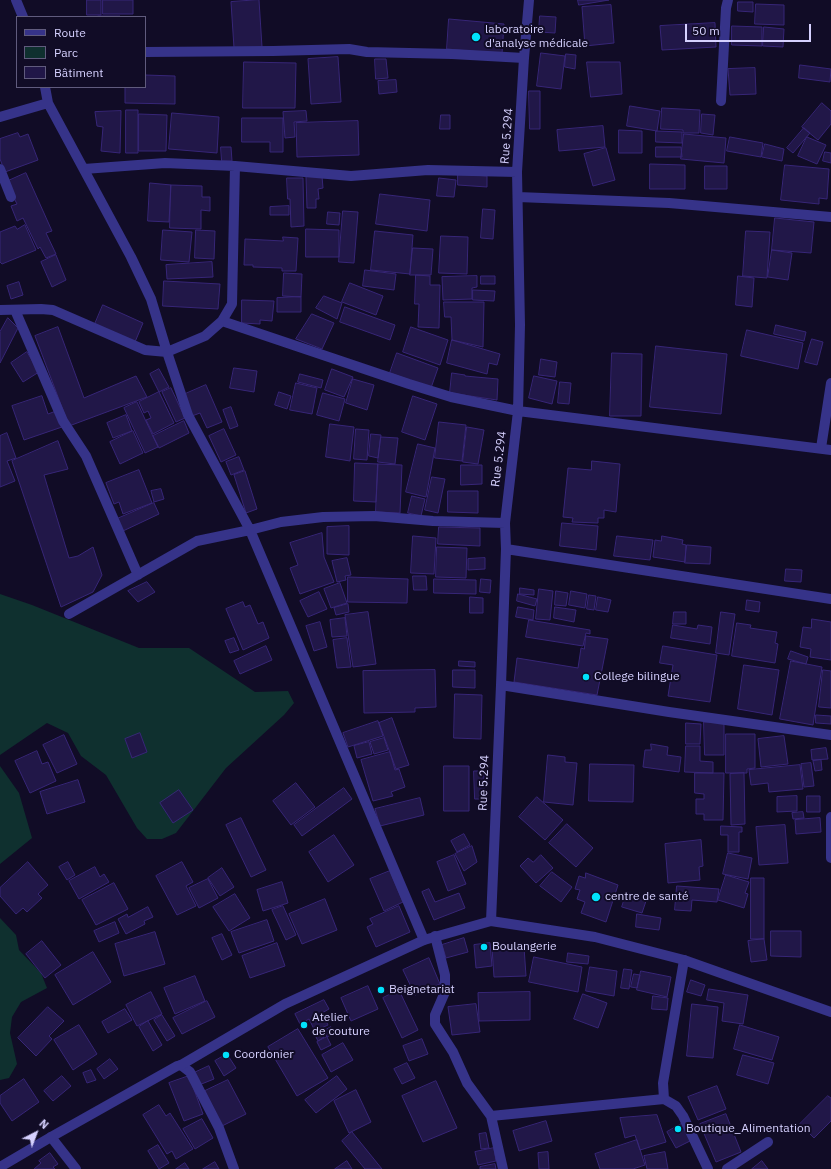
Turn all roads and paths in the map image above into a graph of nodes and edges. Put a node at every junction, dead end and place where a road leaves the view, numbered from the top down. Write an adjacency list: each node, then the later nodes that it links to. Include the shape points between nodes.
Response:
1 (16, 0): 4 (street)
2 (529, 0): 6 (street, Rue 5.294)
3 (728, 0): 8 (street)
4 (23, 16)
5 (146, 52): 6 (street, via 349,49 367,52)
6 (524, 58): 14 (street, Rue 5.294)
7 (46, 88): 9 (street)
8 (721, 101)
9 (48, 103): 10 (street); 13 (street)
10 (0, 117)
11 (235, 166): 13 (street, via 165,163); 14 (street, via 351,176 428,170); 20 (street, via 232,304)
12 (0, 169): 15 (street)
13 (84, 169): 21 (street, via 151,299)
14 (517, 172): 16 (street, Rue 5.294)
15 (11, 197)
16 (518, 197): 17 (street, via 669,203); 23 (street, Rue 5.294)
17 (831, 217)
18 (0, 310): 19 (street)
19 (15, 310): 21 (street, via 53,310 145,350); 28 (street, via 63,421 86,456)
20 (222, 321): 21 (street, via 205,336); 23 (street, via 451,397)
21 (166, 352): 26 (street, via 188,415)
22 (831, 383): 24 (street)
23 (518, 411): 24 (street); 25 (street, Rue 5.294)
24 (826, 449)
25 (505, 523): 26 (street, via 352,516 281,522); 27 (street, Rue 5.294)
26 (250, 530): 28 (street, via 197,541); 37 (street)
27 (506, 549): 29 (street); 31 (street, Rue 5.294)
28 (138, 575): 30 (street)
29 (831, 599)
30 (69, 614)
31 (501, 685): 32 (street); 35 (street, Rue 5.294)
32 (831, 735)
33 (831, 817): 34 (street)
34 (831, 858)
35 (491, 921): 36 (street); 38 (street, via 595,937)
36 (435, 936): 37 (street); 42 (street, via 445,975 445,992 435,1015 435,1024 453,1052 467,1083)
37 (424, 940): 40 (street, via 285,1004)
38 (684, 960): 39 (street); 41 (street, via 663,1083)
39 (831, 1012)
40 (181, 1065): 43 (street); 47 (street, via 190,1072 215,1121)
41 (664, 1099): 42 (street); 49 (street, via 676,1106 683,1116)
42 (491, 1116): 48 (street)
43 (51, 1136): 45 (street); 46 (street)
44 (768, 1142): 50 (street)
45 (0, 1167)
46 (76, 1169)
47 (234, 1169)
48 (503, 1169)
49 (708, 1169)
50 (727, 1169)

